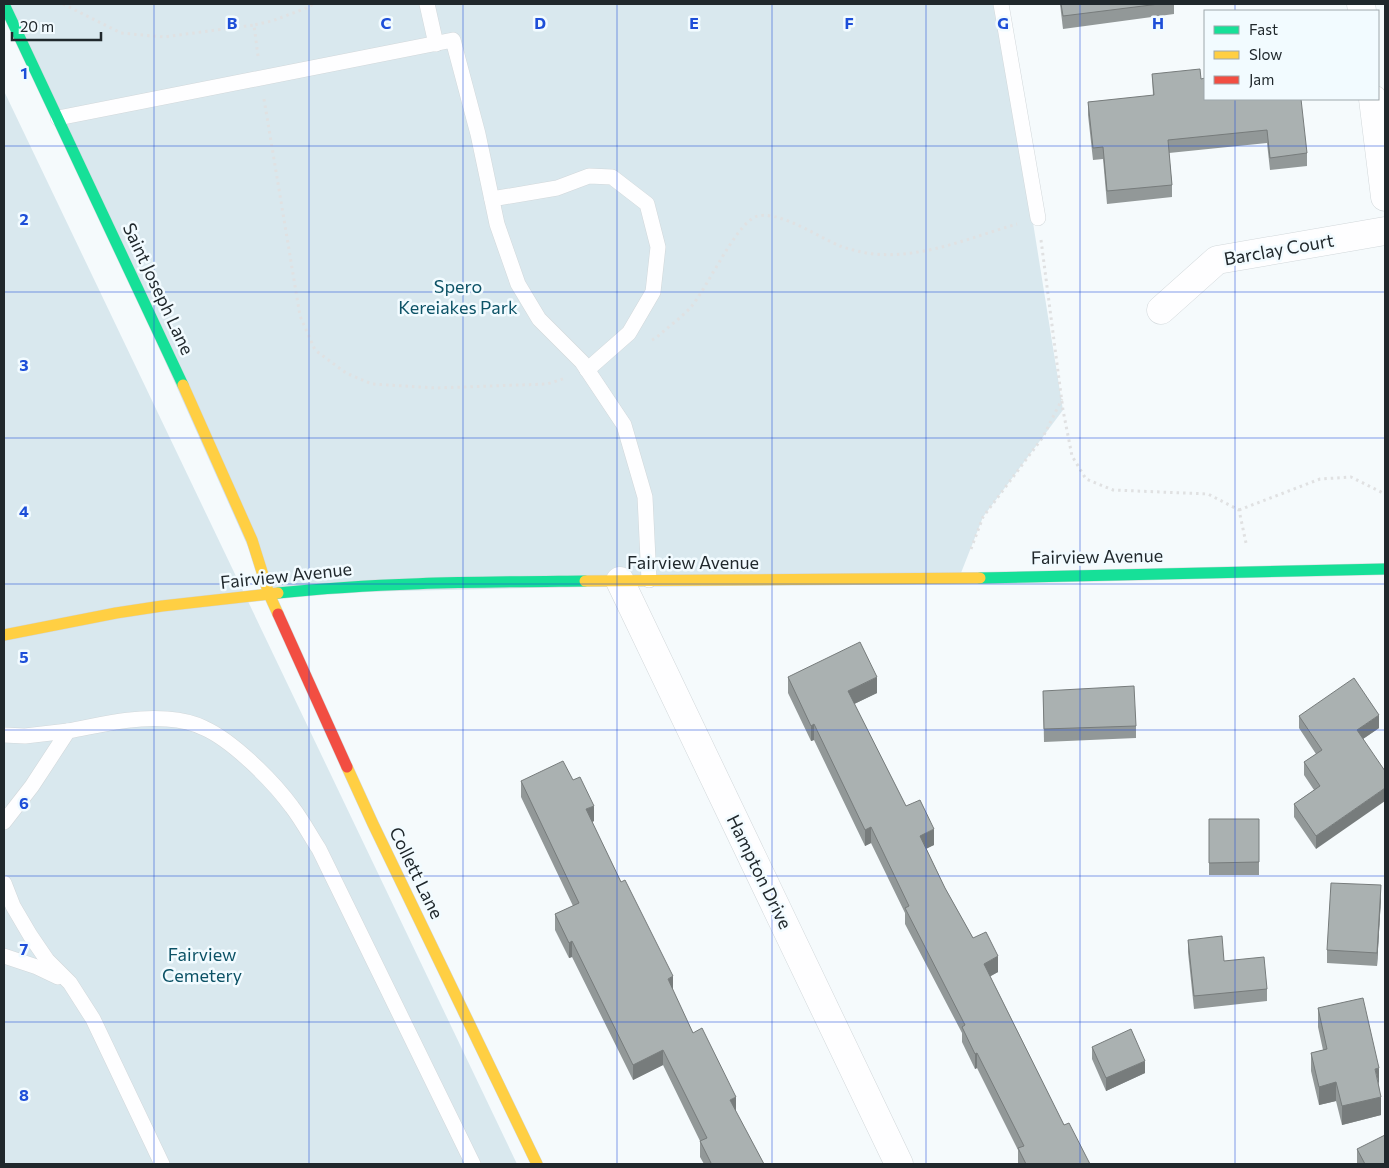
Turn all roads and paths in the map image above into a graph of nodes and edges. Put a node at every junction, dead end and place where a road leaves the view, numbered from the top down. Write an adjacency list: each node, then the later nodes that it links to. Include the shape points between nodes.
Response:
1 (4, 4): 10 (main road, Saint Joseph Lane)
2 (62, 4): 6 (path, via 121,33 164,37)
3 (313, 4): 6 (path)
4 (426, 4): 7 (lane)
5 (1001, 4): 13 (lane)
6 (254, 25): 8 (path)
7 (436, 44): 8 (lane); 12 (lane, via 453,40)
8 (261, 78): 10 (lane); 17 (path, via 300,316 315,350 346,373 372,384 436,388 547,384)
9 (1373, 100): 11 (street)
10 (58, 118): 26 (main road, Saint Joseph Lane, via 248,531)
11 (1385, 197)
12 (492, 199): 17 (lane, via 497,224 518,284 539,319); 17 (lane, via 556,188 589,176 612,177 647,204 658,247 653,292 629,333)
13 (1038, 218): 16 (path, via 922,252 890,256 839,246 774,216 755,217 742,228 691,306 657,338); 18 (path)
14 (1385, 231): 15 (street, Barclay Court, via 1217,260)
15 (1161, 310)
16 (648, 342)
17 (587, 370): 24 (lane, via 624,425 645,497)
18 (1062, 399): 20 (path, via 1072,456 1086,479 1113,490 1208,494); 23 (path, via 1043,437 983,517)
19 (1385, 494): 20 (path, via 1351,477 1320,479)
20 (1239, 510): 22 (path)
21 (1385, 570): 22 (main road, Fairview Avenue)
22 (1252, 571): 23 (main road, Fairview Avenue)
23 (960, 578): 24 (main road, Fairview Avenue)
24 (649, 580): 25 (main road, Fairview Avenue)
25 (620, 581): 26 (main road, Fairview Avenue, via 350,586); 37 (street, Hampton Drive)
26 (269, 594): 27 (main road, Fairview Avenue, via 116,612); 36 (main road, Collett Lane, via 373,824)
27 (4, 635)
28 (68, 731): 29 (lane); 30 (lane); 35 (lane, via 143,719 191,723 206,728 228,744 271,783 292,807 319,849)
29 (4, 735)
30 (4, 822)
31 (4, 883): 33 (lane, via 13,906 46,960)
32 (4, 956): 33 (lane)
33 (70, 983): 34 (lane, via 93,1019)
34 (162, 1164)
35 (473, 1164)
36 (537, 1164)
37 (899, 1164)

